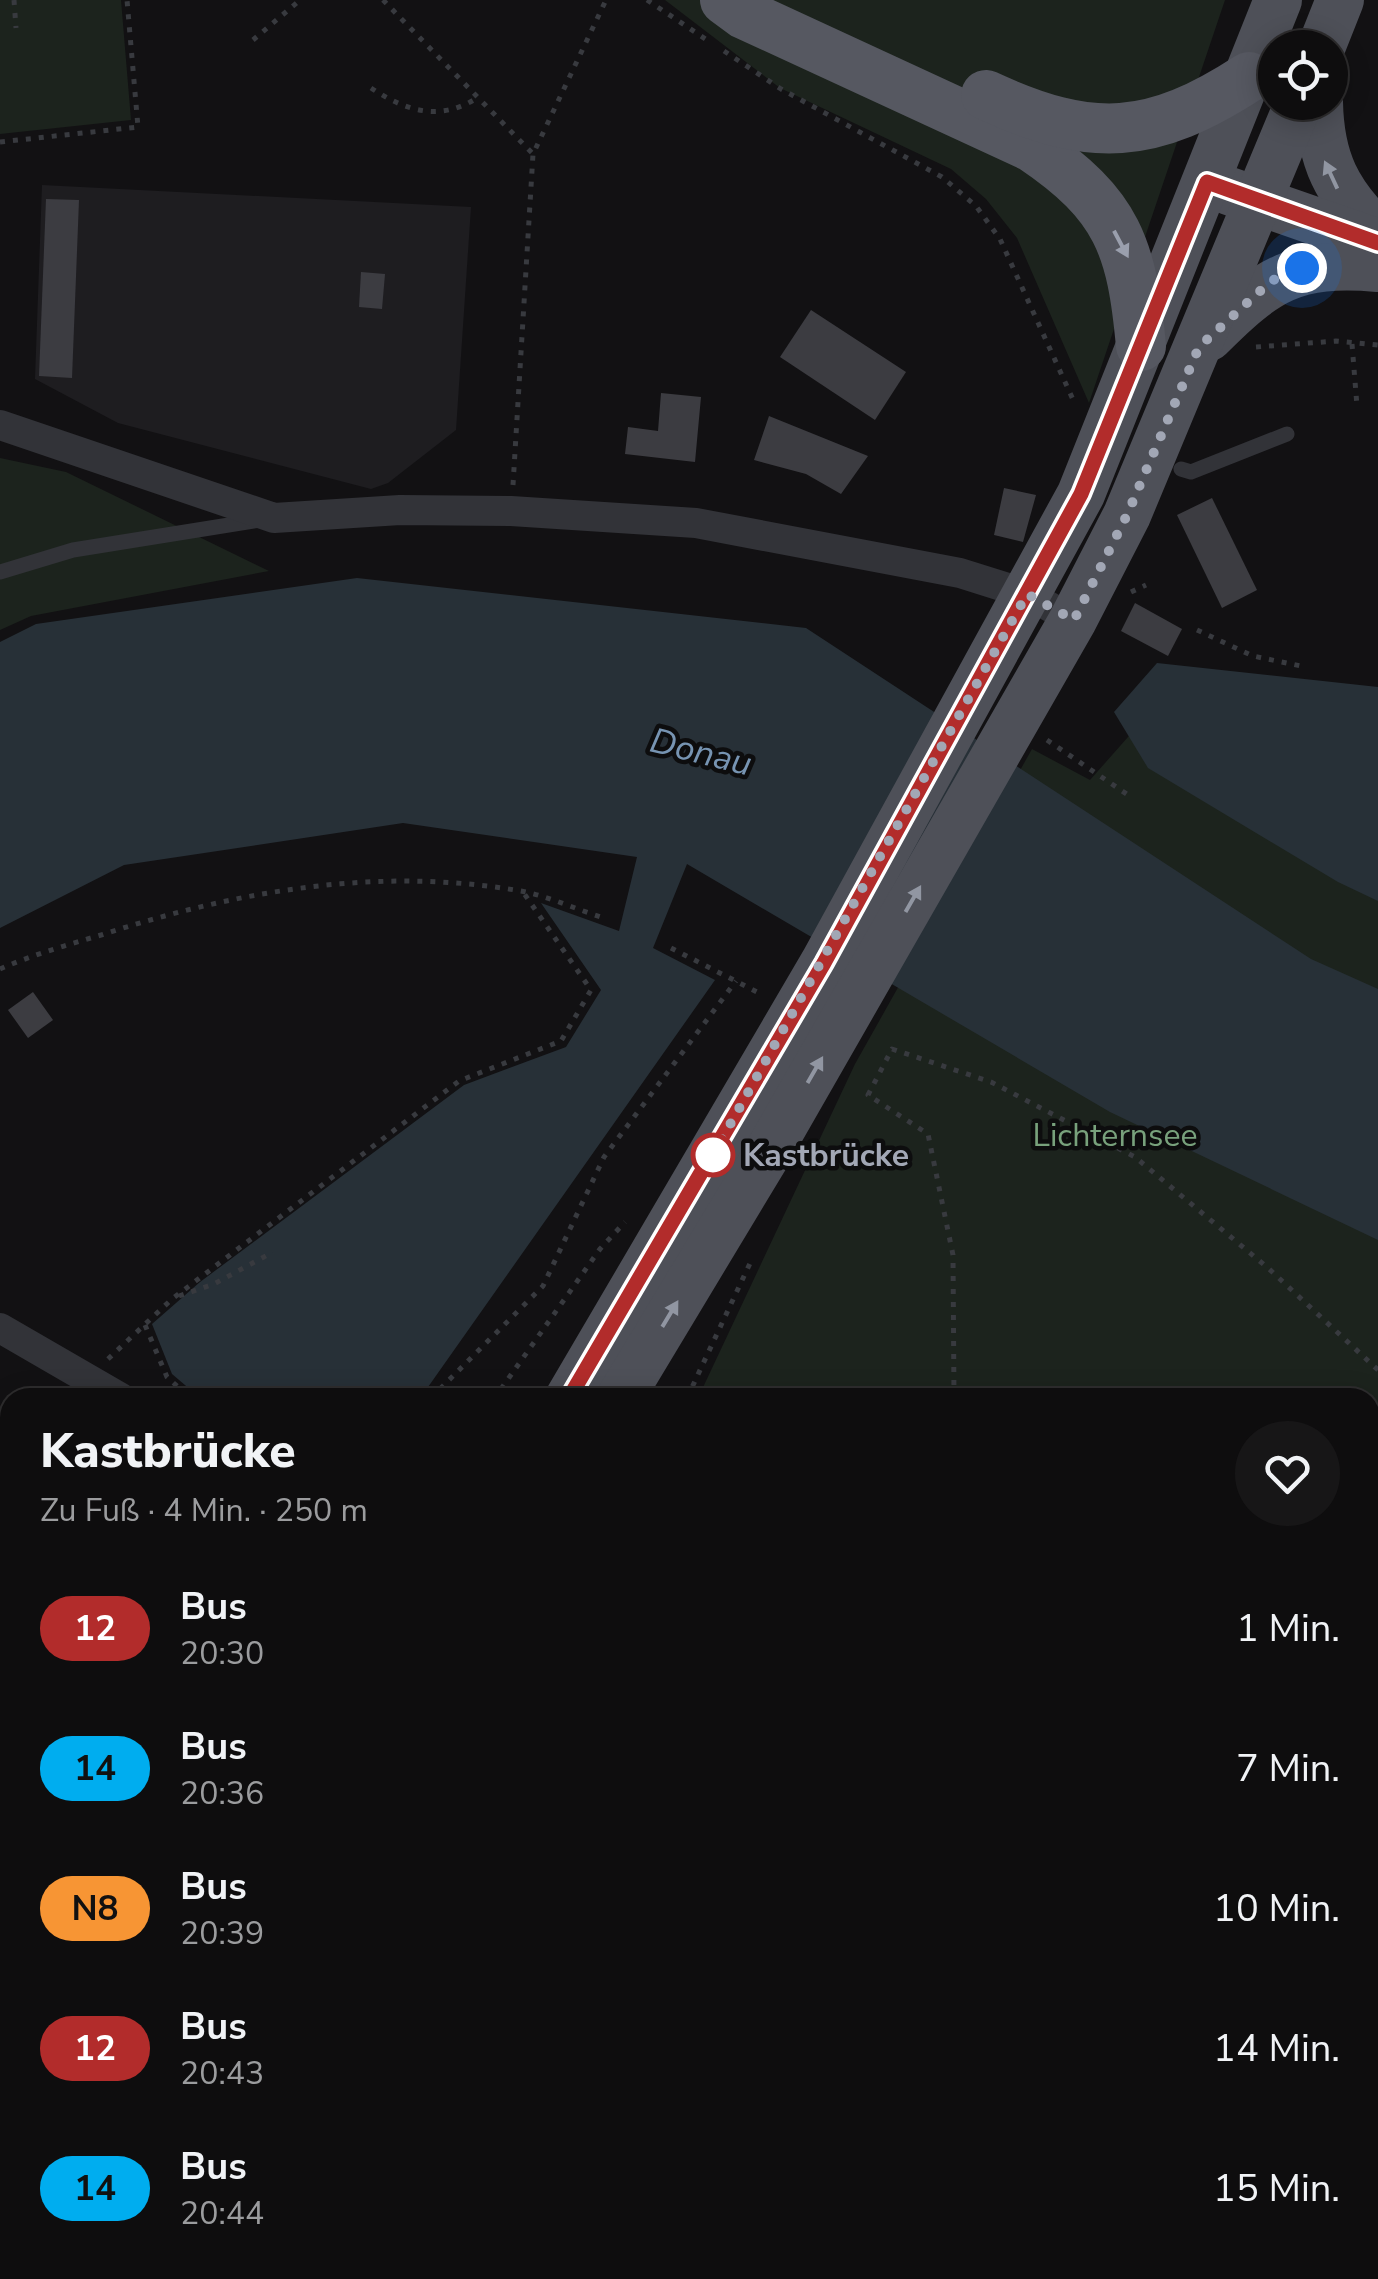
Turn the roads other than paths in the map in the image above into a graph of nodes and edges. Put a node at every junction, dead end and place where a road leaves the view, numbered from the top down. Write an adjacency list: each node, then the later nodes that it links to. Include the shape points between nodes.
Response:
1 (725, 0): 12 (highway, one-way to 12, via 1032,147 1062,168 1082,185 1126,250)
2 (794, 0): 4 (highway, via 807,12 1002,102 1072,124 1121,131 1153,125 1203,107)
3 (1278, 0): 4 (main road)
4 (1249, 78): 7 (main road)
5 (1292, 120): 8 (main road)
6 (1321, 120): 9 (main road, one-way to 6, via 1340,192 1324,160)
7 (1207, 182): 8 (main road); 12 (main road)
8 (1258, 202): 10 (main road); 13 (main road)
9 (1378, 233)
10 (1378, 244)
11 (1378, 268): 13 (main road, via 1302,268 1271,281)
12 (1140, 346): 19 (main road, via 1081,494)
13 (1199, 347): 20 (main road)
14 (0, 425): 17 (street)
15 (1287, 434): 16 (lane, via 1192,472)
16 (1181, 468)
17 (274, 518): 18 (lane, via 72,550); 19 (street, via 511,511 696,523 960,573)
18 (0, 572)
19 (1027, 594): 20 (street); 21 (main road)
20 (1074, 620): 21 (main road, one-way to 20)
21 (844, 974): 24 (main road); 25 (main road, one-way to 21)
22 (0, 1328): 23 (street)
23 (104, 1388)
24 (575, 1388)
25 (625, 1388)

